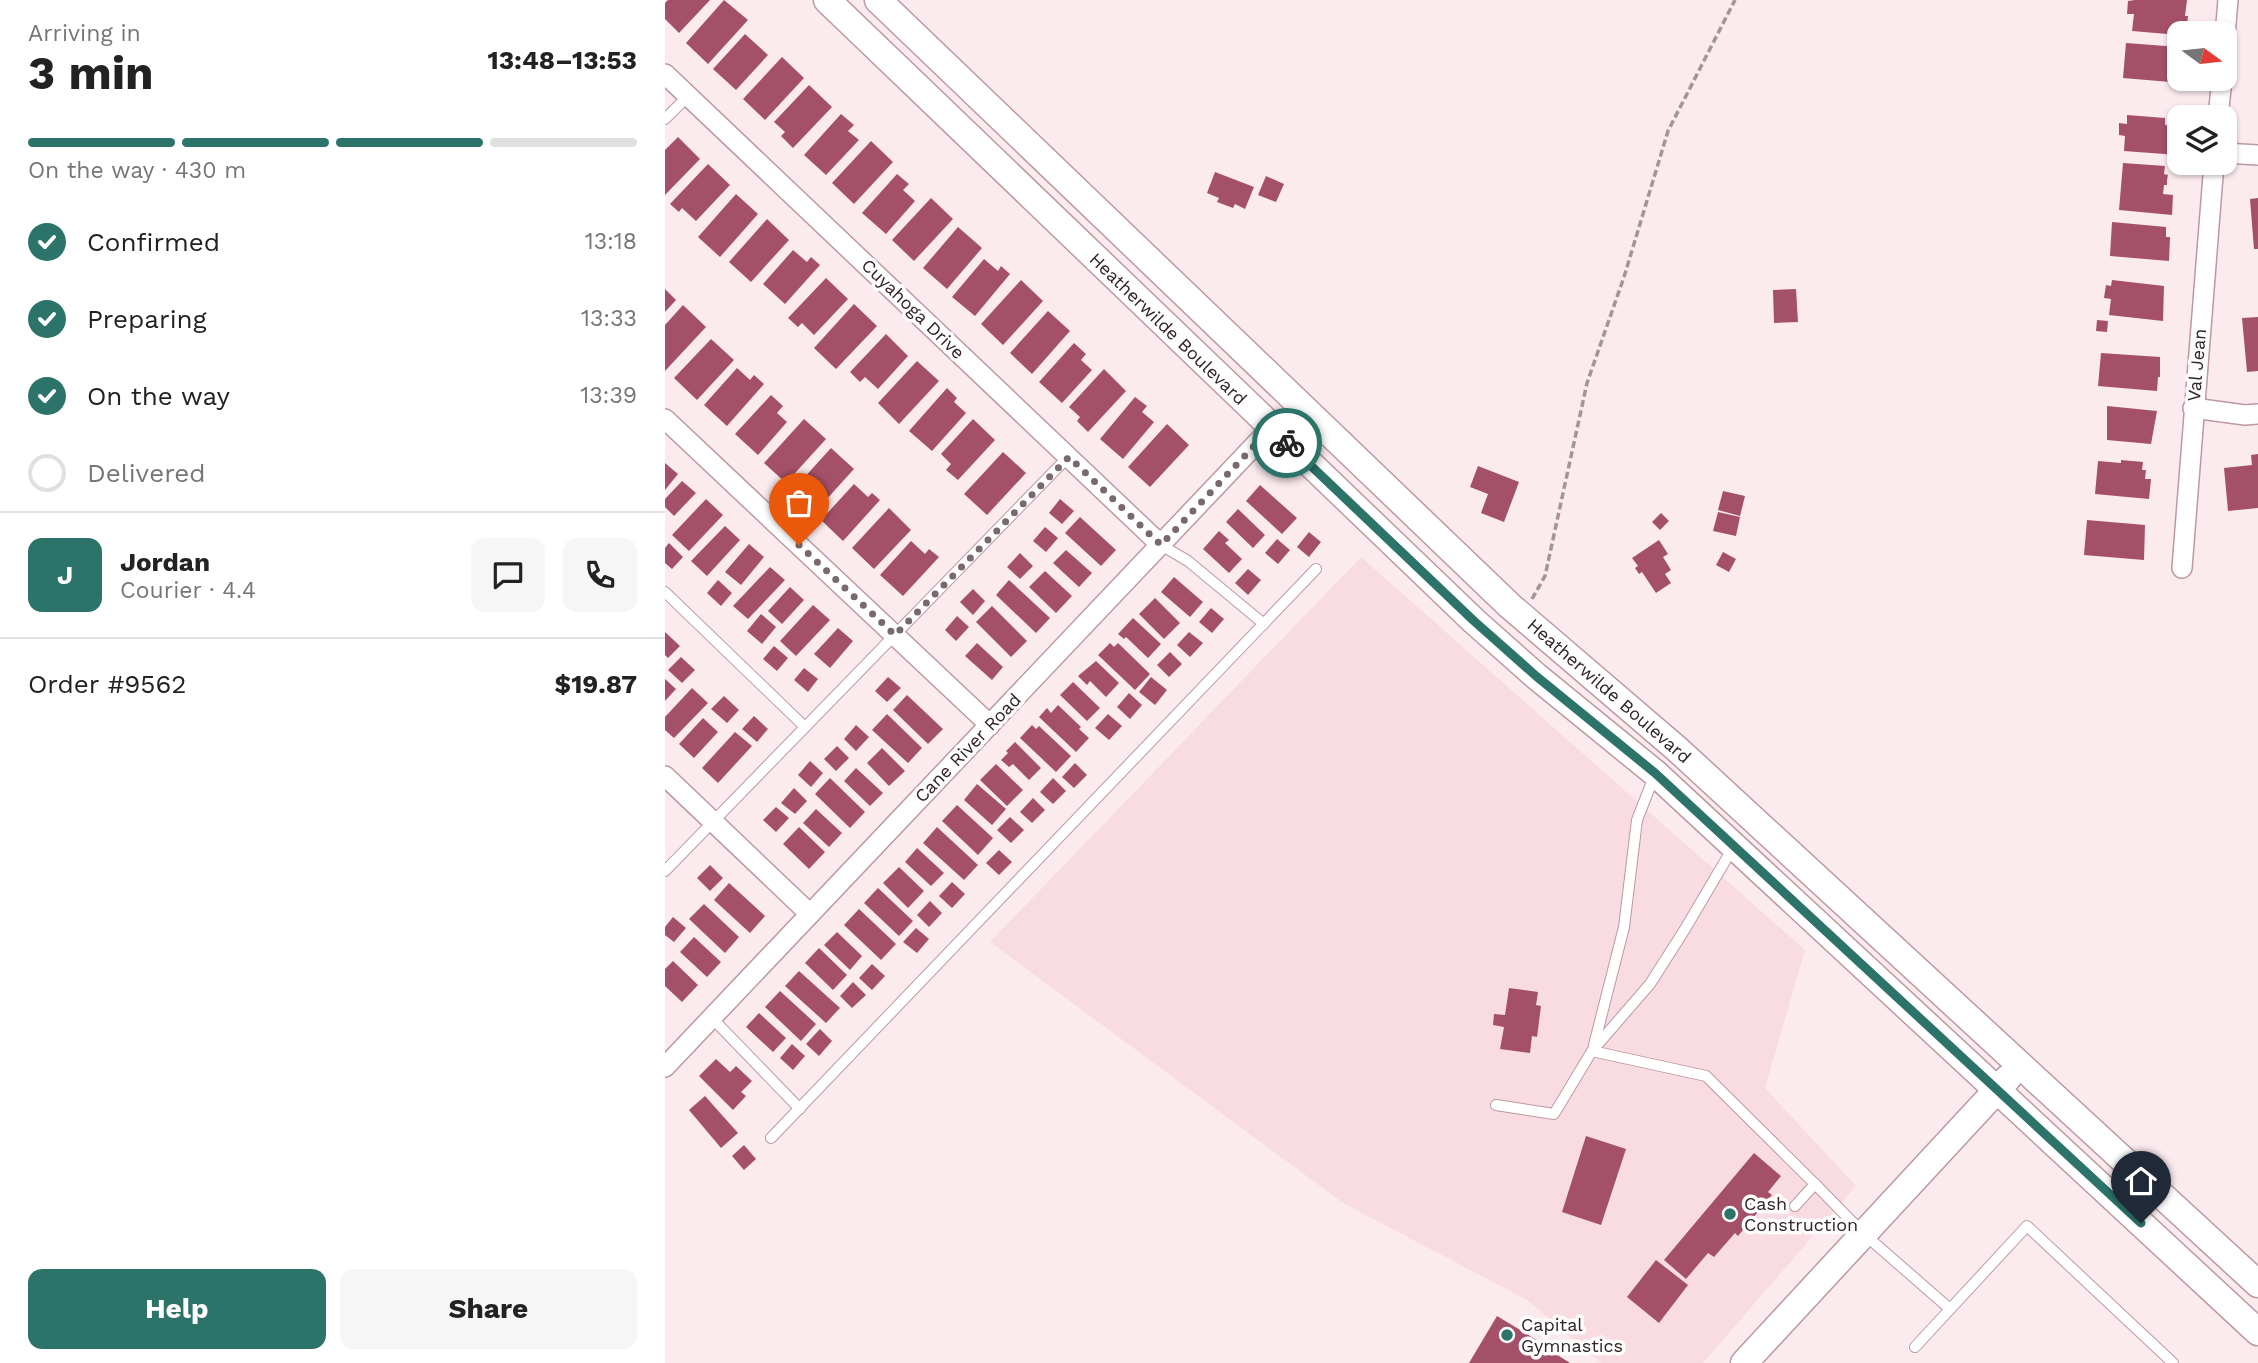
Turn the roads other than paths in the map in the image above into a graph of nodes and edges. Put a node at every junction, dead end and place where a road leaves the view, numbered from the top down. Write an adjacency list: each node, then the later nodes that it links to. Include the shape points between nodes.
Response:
1 (827, 0): 14 (main road, Heatherwilde Boulevard)
2 (878, 0): 24 (main road, Heatherwilde Boulevard, via 1523,616)
3 (2228, 0): 4 (street)
4 (2226, 21)
5 (665, 74): 6 (street, Cuyahoga Drive)
6 (688, 96): 7 (lane); 15 (street, Cuyahoga Drive)
7 (665, 119)
8 (2237, 154): 9 (street)
9 (2258, 155)
10 (2213, 175): 11 (street, Val Jean)
11 (2193, 408): 12 (street); 17 (street, Val Jean)
12 (2258, 414)
13 (665, 419): 21 (street)
14 (1271, 428): 16 (street, Cane River Road); 25 (main road, Heatherwilde Boulevard, via 1474,621)
15 (1069, 457): 16 (street, Cuyahoga Drive); 21 (lane)
16 (1161, 545): 20 (lane, via 1188,561); 22 (street, Cane River Road)
17 (2182, 568)
18 (1317, 569): 20 (lane)
19 (665, 592): 23 (lane)
20 (1264, 624): 37 (lane)
21 (895, 635): 22 (street); 23 (lane)
22 (990, 725): 30 (street, Cane River Road)
23 (805, 727): 27 (lane)
24 (1677, 749): 25 (main road); 33 (main road, Heatherwilde Boulevard)
25 (1655, 773): 28 (main road, Heatherwilde Boulevard); 32 (lane, via 1637,820 1624,927)
26 (665, 776): 27 (street)
27 (713, 822): 29 (lane); 30 (street)
28 (1734, 846): 32 (lane, via 1650,984); 35 (main road, Heatherwilde Boulevard)
29 (665, 871)
30 (810, 914): 31 (street, Cane River Road)
31 (712, 1018): 34 (street, Cane River Road); 37 (lane)
32 (1593, 1051): 36 (lane, via 1555,1114); 39 (lane, via 1706,1076)
33 (2021, 1064): 35 (main road); 42 (main road, Heatherwilde Boulevard)
34 (665, 1067)
35 (1998, 1090): 41 (main road); 44 (main road, Heatherwilde Boulevard)
36 (1496, 1105)
37 (800, 1109): 38 (lane)
38 (771, 1138)
39 (1815, 1184): 40 (lane); 41 (lane)
40 (1795, 1206)
41 (1864, 1234): 43 (lane); 46 (main road)
42 (2258, 1284)
43 (1950, 1309): 45 (lane); 47 (lane, via 2027,1226)
44 (2258, 1332)
45 (1915, 1347)
46 (1744, 1363)
47 (2173, 1363)

